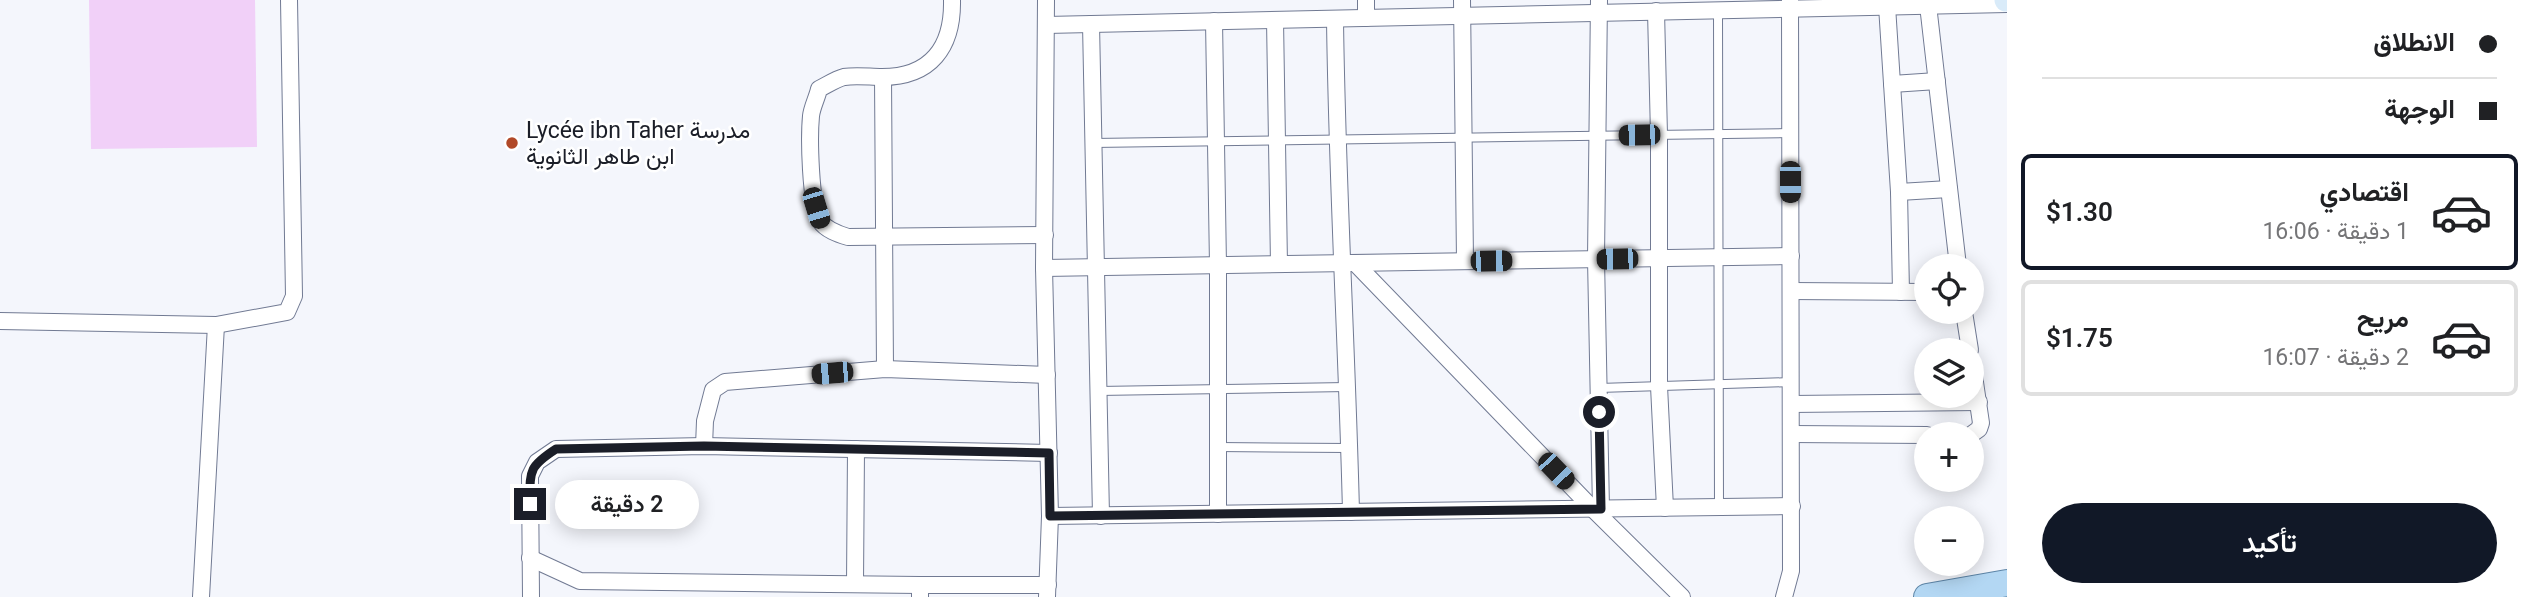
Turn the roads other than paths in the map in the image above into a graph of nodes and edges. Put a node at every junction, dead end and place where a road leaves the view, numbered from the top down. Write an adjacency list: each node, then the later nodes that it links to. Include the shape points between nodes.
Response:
1 (289, 0): 50 (street, via 293,296 287,312)
2 (952, 0): 19 (street, via 952,19 943,47 932,62 909,75)
3 (1046, 0): 18 (street)
4 (1366, 0): 13 (street)
5 (2007, 1): 7 (street)
6 (1790, 4): 9 (street); 11 (street); 22 (street)
7 (1928, 5): 9 (street); 20 (street)
8 (1599, 6): 10 (street); 12 (street); 25 (street)
9 (1887, 6): 21 (street)
10 (1462, 8): 13 (street); 26 (street)
11 (1718, 10): 12 (street); 23 (lane)
12 (1656, 12): 24 (street)
13 (1366, 18): 14 (street)
14 (1335, 19): 15 (street); 27 (street)
15 (1275, 20): 16 (street); 29 (street)
16 (1214, 22): 17 (street); 28 (street)
17 (1091, 24): 18 (street); 30 (street)
18 (1046, 25): 33 (street)
19 (883, 77): 34 (street); 34 (street, via 843,77 820,89 811,113 811,158 821,222 833,233 848,237)
20 (1937, 81): 21 (street); 31 (street)
21 (1892, 84): 32 (street)
22 (1790, 133): 23 (lane); 36 (street)
23 (1717, 134): 24 (lane); 37 (lane)
24 (1659, 135): 25 (lane); 38 (street)
25 (1598, 136): 26 (lane); 39 (street)
26 (1463, 138): 27 (lane); 40 (street)
27 (1336, 140): 29 (lane); 41 (street)
28 (1215, 141): 29 (lane); 30 (lane); 43 (street)
29 (1278, 141): 42 (street)
30 (1094, 143): 44 (street)
31 (1949, 189): 32 (street); 35 (street)
32 (1899, 192): 47 (street)
33 (1045, 235): 34 (street); 45 (street)
34 (882, 238): 51 (street)
35 (1957, 254)
36 (1791, 256): 37 (street); 46 (street)
37 (1717, 257): 38 (street); 54 (lane)
38 (1659, 258): 39 (street); 55 (street)
39 (1596, 259): 40 (street); 57 (street)
40 (1465, 261): 41 (street)
41 (1349, 263): 42 (street); 56 (street); 74 (street)
42 (1279, 264): 43 (street)
43 (1218, 265): 44 (street); 58 (street)
44 (1096, 267): 45 (street); 59 (street)
45 (1044, 268): 52 (street)
46 (1791, 291): 47 (street); 53 (street)
47 (1901, 292): 48 (street)
48 (1914, 292)
49 (0, 321): 50 (street)
50 (216, 325): 85 (street)
51 (885, 369): 52 (street); 66 (street, via 725,382 713,390)
52 (1047, 375): 70 (street)
53 (1791, 383): 54 (lane); 62 (street)
54 (1719, 385): 55 (lane); 72 (lane)
55 (1659, 386): 57 (lane); 73 (street)
56 (1348, 387): 58 (lane); 68 (street)
57 (1599, 388): 74 (street)
58 (1218, 389): 59 (lane); 67 (street)
59 (1098, 391): 78 (street)
60 (1900, 403): 61 (street); 62 (street); 64 (street)
61 (1914, 403)
62 (1791, 404): 63 (street)
63 (1791, 434): 64 (street); 71 (street)
64 (1903, 435): 65 (street)
65 (1914, 435)
66 (704, 446): 69 (street); 79 (street, via 556,449 537,462 530,476)
67 (1218, 447): 68 (lane); 76 (street)
68 (1349, 448): 75 (street)
69 (856, 449): 70 (street); 82 (street)
70 (1049, 453): 77 (street)
71 (1792, 506): 72 (street); 80 (street)
72 (1719, 507): 73 (street)
73 (1665, 508): 74 (street)
74 (1597, 509): 75 (street); 87 (street)
75 (1350, 512): 76 (street)
76 (1218, 514): 78 (street)
77 (1050, 516): 78 (street); 84 (street)
78 (1101, 516)
79 (530, 558): 82 (street, via 580,581); 86 (street)
80 (1791, 571): 88 (street); 89 (street)
81 (2007, 583): 90 (main road)
82 (855, 584): 83 (street)
83 (920, 591): 84 (street)
84 (1048, 591)
85 (201, 597)
86 (531, 597)
87 (1682, 597)
88 (1784, 597)
89 (1799, 597)
90 (1927, 597)

